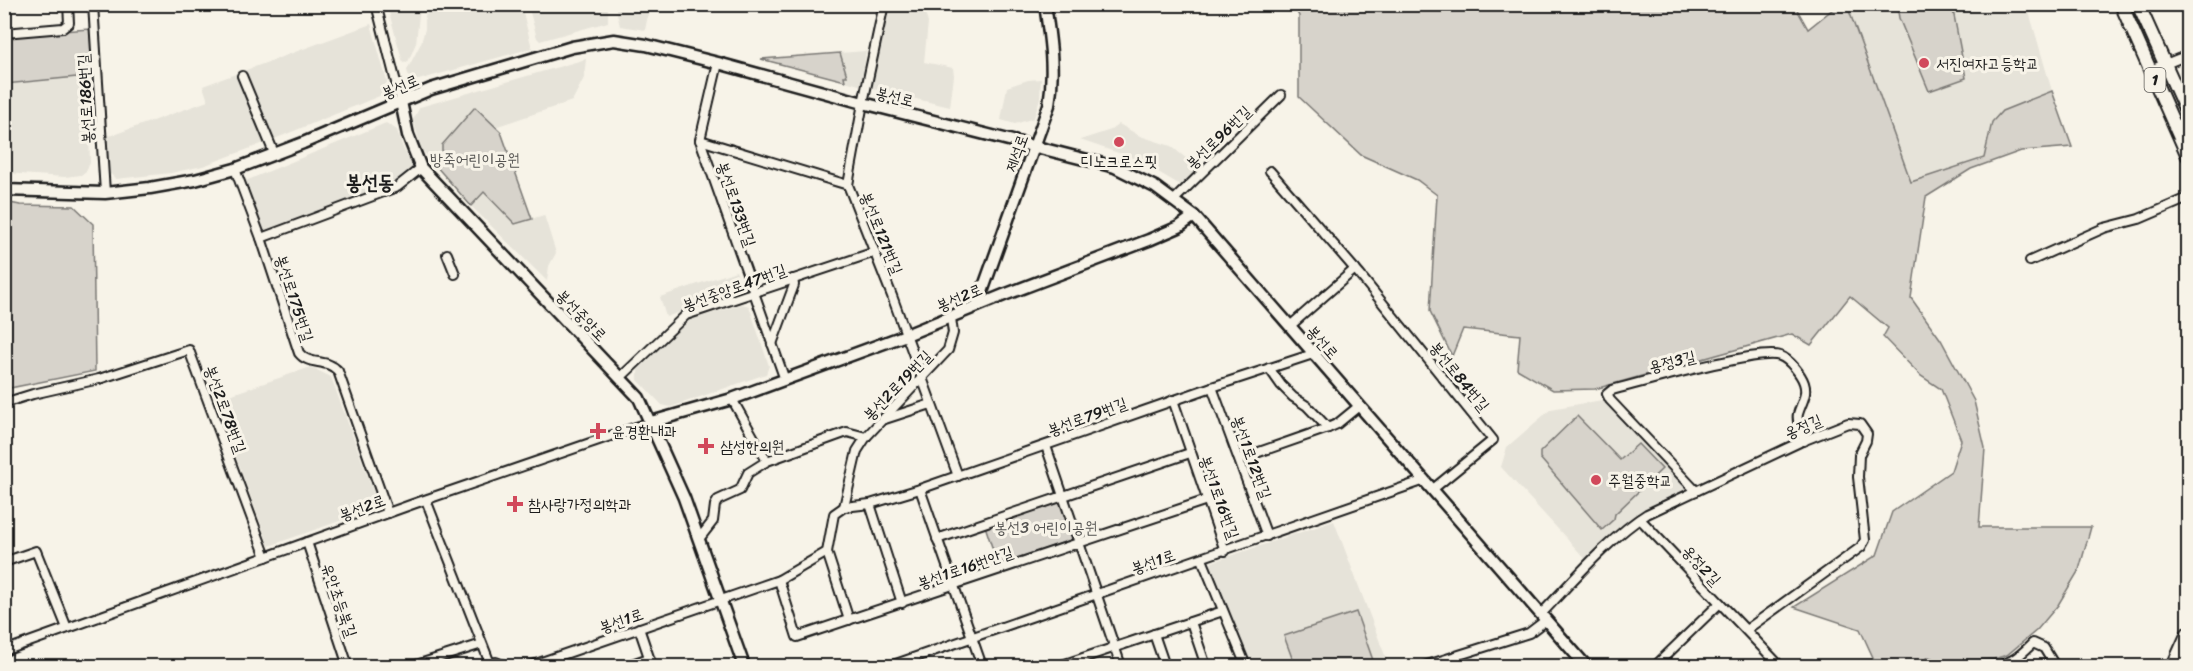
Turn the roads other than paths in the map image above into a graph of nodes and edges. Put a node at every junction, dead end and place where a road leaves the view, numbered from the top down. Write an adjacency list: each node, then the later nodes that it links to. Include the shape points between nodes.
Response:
1 (68, 4): 8 (street, via 69,23 63,28)
2 (93, 4): 27 (street, 봉선로186번길)
3 (376, 4): 15 (street, 봉선중앙로)
4 (884, 4): 16 (street, 봉선로121번길)
5 (1045, 4): 19 (main road, 제석로, via 1052,48 1052,84)
6 (2121, 4): 12 (main road, 1)
7 (2138, 4): 11 (main road, 1)
8 (4, 33)
9 (2188, 55): 11 (street)
10 (718, 63): 15 (main road, 봉선로, via 623,41 595,42 466,78); 16 (main road, 봉선로); 18 (street)
11 (2165, 64): 12 (street); 17 (main road, 1)
12 (2150, 70): 21 (main road, 1)
13 (242, 76): 20 (street)
14 (1281, 95): 29 (street, 봉선로96번길)
15 (401, 102): 20 (main road, 봉선로); 22 (main road, 봉선중앙로)
16 (863, 103): 19 (main road, 봉선로); 25 (street, 봉선로121번길)
17 (2188, 115)
18 (700, 140): 25 (street, 봉선로133번길); 38 (street, 봉선로133번길)
19 (1035, 146): 29 (main road, 봉선로, via 1115,167); 39 (main road, 제석로)
20 (274, 153): 23 (main road, 봉선로)
21 (2188, 156)
22 (421, 168): 31 (street, via 397,187); 47 (main road, 봉선중앙로)
23 (235, 169): 27 (main road, 봉선로, via 172,185); 31 (street, 봉선로175번길)
24 (1270, 171): 35 (street, 봉선로84번길)
25 (849, 185): 32 (street, 봉선로121번길)
26 (4, 190): 27 (main road, 봉선로)
27 (105, 193)
28 (2188, 198): 34 (street, via 2139,219 2104,228)
29 (1174, 200): 30 (main road, 봉선로)
30 (1194, 216): 39 (main road, 봉선2로, via 1149,240); 41 (main road, 봉선로)
31 (261, 238): 74 (street, 봉선로175번길, via 299,353 305,360 330,364 338,371)
32 (875, 252): 37 (street, 봉선중앙로47번길); 42 (street, 봉선로121번길)
33 (447, 255): 36 (street)
34 (2030, 261)
35 (1355, 269): 41 (street); 67 (street, 봉선로84번길, via 1493,440)
36 (455, 274)
37 (793, 279): 38 (street, 봉선중앙로47번길); 43 (street)
38 (754, 292): 43 (street, 봉선로133번길); 47 (street, 봉선중앙로47번길, via 687,315)
39 (977, 306): 40 (main road, 봉선2로)
40 (951, 318): 42 (main road, 봉선2로); 46 (street, 봉선2로19번길, via 953,333 948,350)
41 (1290, 326): 44 (main road, 봉선로)
42 (906, 335): 46 (street, 봉선로121번길); 48 (main road, 봉선2로)
43 (772, 344): 48 (street, 봉선로133번길)
44 (1313, 354): 45 (street, 봉선로79번길); 54 (main road, 봉선로)
45 (1269, 368): 49 (street, 봉선로79번길); 57 (street, via 1281,385)
46 (921, 376): 53 (street, 봉선로121번길); 55 (street, 봉선2로19번길)
47 (620, 378): 56 (main road, 봉선중앙로, via 639,398)
48 (784, 380): 50 (main road, 봉선2로)
49 (1212, 387): 51 (street, 봉선로79번길); 62 (street, 봉선1로12번길)
50 (732, 399): 56 (main road, 봉선2로); 63 (street)
51 (1173, 400): 60 (street, 봉선로79번길); 61 (street, 봉선1로16번길)
52 (4, 403): 83 (street, 봉선2로78번길, via 99,379 189,350)
53 (931, 404): 55 (street); 64 (street, 봉선로121번길)
54 (1359, 406): 57 (street); 65 (main road, 봉선로)
55 (883, 420): 58 (street, 봉선2로19번길)
56 (651, 422): 70 (street, 봉선2로); 77 (main road, 봉선중앙로)
57 (1328, 428): 62 (street)
58 (866, 437): 63 (street, 봉선2로19번길, via 847,432); 73 (street, 봉선2로19번길, via 857,452)
59 (1804, 441): 68 (street, 옹정길); 68 (street, 용정3길, via 1798,417 1806,392 1804,381 1789,361 1779,355 1719,363 1607,394); 98 (street, 옹정길, via 1848,423 1860,424 1864,429 1867,434 1859,455 1858,477 1865,540 1861,547)
60 (1046, 446): 64 (street, 봉선로79번길); 69 (street)
61 (1190, 453): 69 (street, 봉선1로16번길); 71 (street, 봉선1로16번길)
62 (1239, 459): 76 (street, 봉선1로12번길)
63 (766, 461): 77 (street, via 748,473 740,490 718,500 713,520)
64 (958, 476): 66 (street, 봉선로79번길)
65 (1425, 480): 67 (main road, 봉선로); 76 (street, 봉선1로)
66 (920, 489): 72 (street, 봉선로79번길); 78 (street)
67 (1433, 489): 93 (main road, 봉선로)
68 (1695, 491): 75 (street, 옹정길)
69 (1063, 496): 78 (street, 봉선1로16번길); 80 (street)
70 (426, 500): 74 (street, 봉선2로); 102 (street)
71 (1207, 500): 80 (street, 봉선1로16번안길); 81 (street, 봉선1로16번길)
72 (870, 504): 73 (street, 봉선로79번길); 90 (street, 봉선1로16번안길)
73 (844, 507): 82 (street, 봉선2로19번길, via 834,514)
74 (388, 513): 79 (street, 봉선2로)
75 (1640, 519): 91 (street, 옹정2길); 93 (street, 옹정길, via 1590,564)
76 (1267, 536): 81 (street, 봉선1로)
77 (699, 539): 89 (main road, 봉선중앙로)
78 (937, 539): 87 (street)
79 (307, 542): 83 (street, 봉선2로); 108 (street, 유안초등북길)
80 (1079, 542): 87 (street, 봉선1로16번안길); 88 (street)
81 (1226, 551): 84 (street, 봉선1로)
82 (827, 552): 86 (street, 봉선1로); 94 (street)
83 (266, 557): 96 (street, 봉선2로)
84 (1202, 559): 88 (street, 봉선1로); 92 (street)
85 (4, 562): 96 (street, via 36,552)
86 (779, 580): 89 (street, 봉선1로); 94 (street, 봉선1로16번안길, via 797,637)
87 (953, 585): 90 (street, 봉선1로16번안길); 101 (street)
88 (1097, 595): 101 (street, 봉선1로); 103 (street)
89 (720, 601): 97 (street, 봉선1로); 113 (main road, 봉선중앙로)
90 (902, 603): 94 (street, 봉선1로16번안길)
91 (1720, 603): 98 (street, 옹정2길); 123 (street)
92 (1223, 611): 95 (street); 120 (street)
93 (1543, 617): 121 (street, 옹정길, via 1529,633); 122 (main road, 봉선로)
94 (849, 620)
95 (1191, 622): 99 (street); 119 (street)
96 (67, 628): 104 (street, 봉선2로)
97 (639, 628): 105 (street); 111 (street, 봉선1로)
98 (1746, 630): 124 (street, 옹정2길)
99 (1157, 633): 103 (street); 118 (street)
100 (2188, 633): 127 (main road)
101 (972, 638): 114 (street, 봉선1로); 115 (street)
102 (482, 644): 107 (street); 109 (street)
103 (1115, 648): 106 (street); 117 (street)
104 (4, 651)
105 (651, 662): 112 (street)
106 (1074, 664): 116 (street)
107 (491, 665): 110 (street)
108 (348, 666)
109 (413, 666)
110 (506, 666)
111 (530, 666)
112 (627, 666)
113 (744, 666)
114 (890, 666)
115 (982, 666)
116 (1059, 666)
117 (1121, 666)
118 (1165, 666)
119 (1206, 666)
120 (1246, 666)
121 (1424, 666)
122 (1586, 666)
123 (1654, 666)
124 (1779, 666)
125 (1992, 666): 126 (street, via 2016,660 2033,643 2044,648)
126 (2055, 666)
127 (2173, 666)

